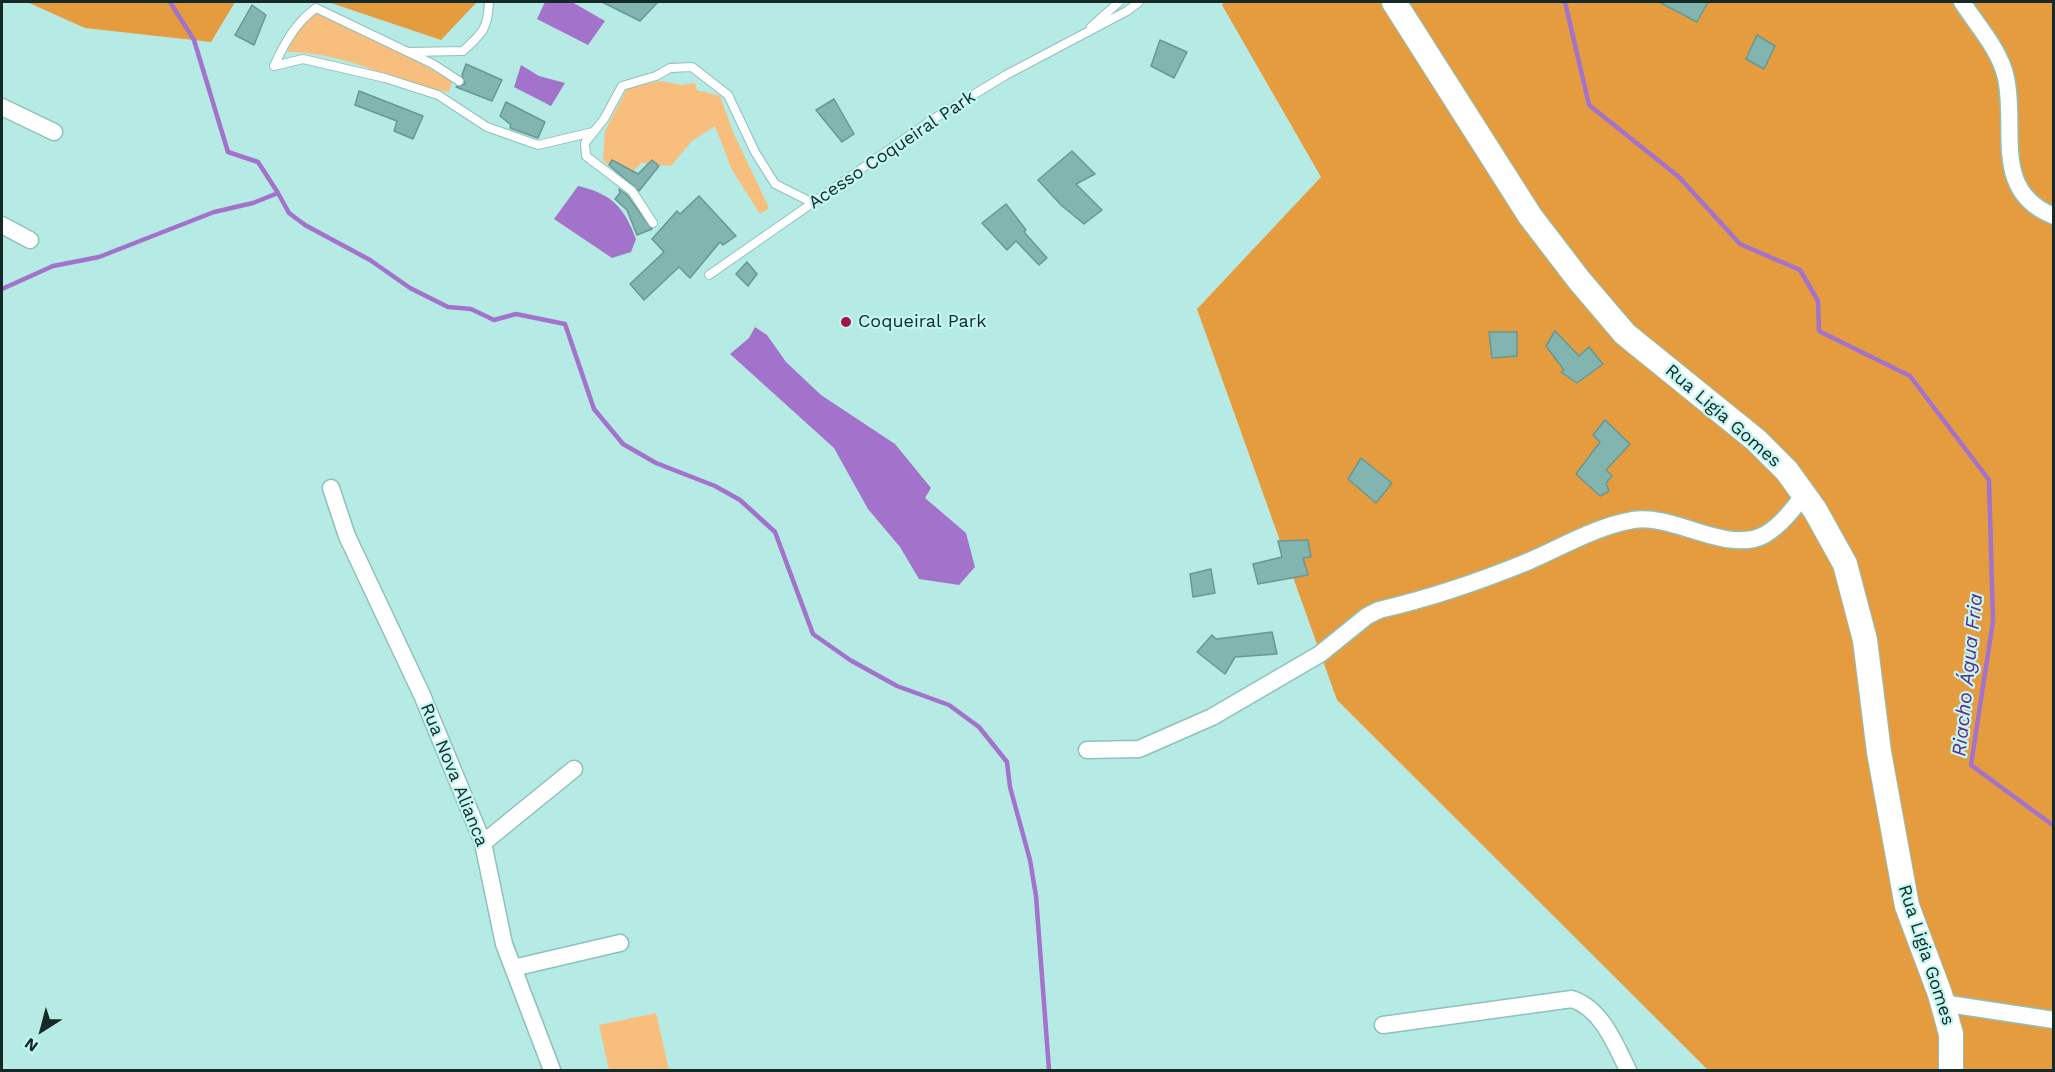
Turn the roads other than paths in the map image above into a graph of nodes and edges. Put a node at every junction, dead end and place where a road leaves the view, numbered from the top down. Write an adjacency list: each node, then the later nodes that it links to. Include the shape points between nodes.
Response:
1 (489, 2): 7 (lane, via 488,23 463,51)
2 (1119, 2): 6 (lane, Acesso Coqueiral Park)
3 (1139, 2): 6 (lane, Acesso Coqueiral Park)
4 (1394, 2): 19 (street, Rua Ligia Gomes, via 1530,216 1579,280 1626,334 1756,440)
5 (1962, 2): 13 (street, via 1998,57 2006,77 2010,165 2017,184 2026,199)
6 (1082, 36): 12 (lane, Acesso Coqueiral Park, via 1006,75 930,121)
7 (406, 52): 8 (lane); 11 (lane, via 316,8 305,16 283,46 274,66 303,59 385,78 438,95 487,127 538,145)
8 (459, 81)
9 (2, 107): 10 (street)
10 (54, 132)
11 (593, 132): 12 (lane, via 622,86 670,68 692,67 728,95 755,152 776,184); 14 (lane, via 585,143 586,156 632,191)
12 (813, 203): 17 (lane, Acesso Coqueiral Park)
13 (2054, 216)
14 (653, 223)
15 (2, 225): 16 (street)
16 (30, 240)
17 (709, 275)
18 (331, 488): 22 (street, Rua Nova Alianca, via 347,536 422,695)
19 (1804, 495): 20 (street, via 1779,524 1753,539 1733,539 1649,519 1606,528 1466,587 1368,616 1320,654 1173,736 1139,749); 25 (street, Rua Ligia Gomes, via 1845,564 1856,601 1906,906)
20 (1087, 750)
21 (574, 769): 22 (street)
22 (483, 843): 24 (street, Rua Nova Alianca, via 504,944)
23 (620, 943): 24 (street)
24 (513, 968): 28 (street, Rua Nova Alianca)
25 (1942, 1003): 26 (street); 30 (street, Rua Ligia Gomes, via 1951,1034)
26 (2054, 1020)
27 (1383, 1025): 29 (street, via 1572,999 1585,1003 1596,1013)
28 (552, 1071)
29 (1628, 1071)
30 (1951, 1071)

